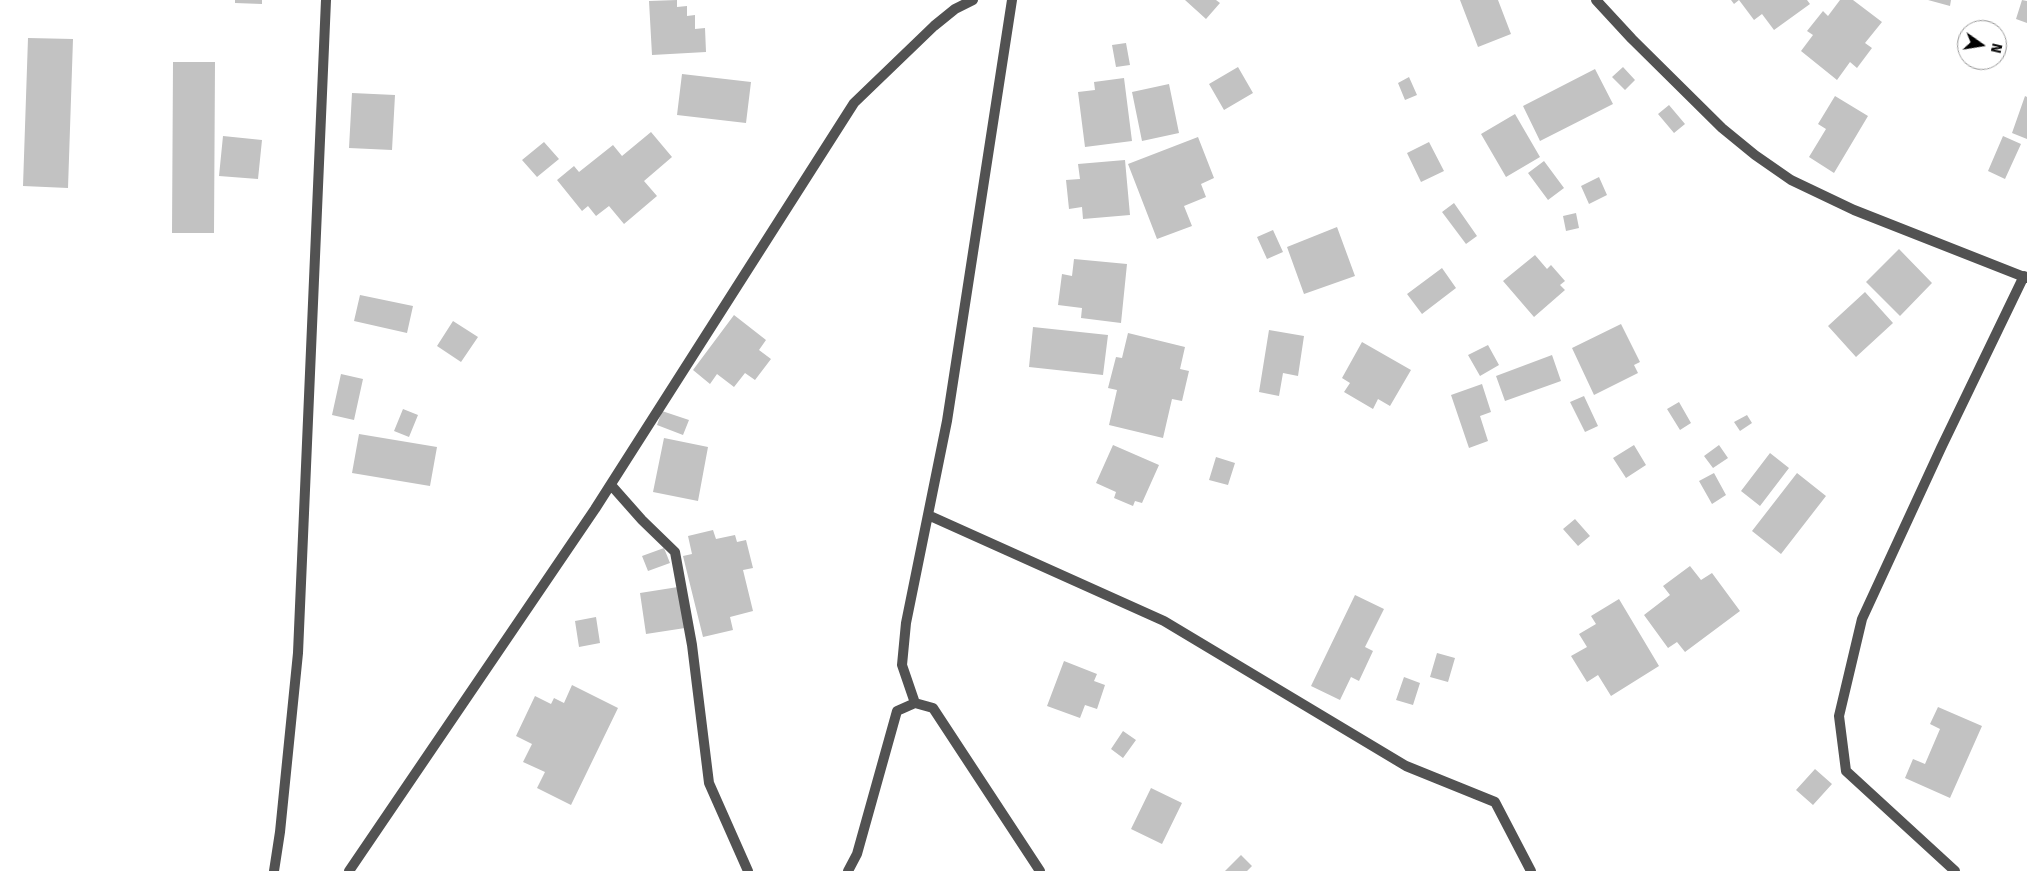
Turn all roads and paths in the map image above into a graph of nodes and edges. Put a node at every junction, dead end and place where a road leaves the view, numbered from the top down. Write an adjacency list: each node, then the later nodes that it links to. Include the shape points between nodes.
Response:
1 (326, 0): 9 (street, via 298,653)
2 (974, 0): 6 (street, via 955,9 934,26 854,102)
3 (1012, 0): 7 (street, via 947,421)
4 (1596, 0): 5 (street, via 1722,128 1791,180 1854,210)
5 (2025, 277): 15 (street, via 1862,619 1838,716 1846,771)
6 (611, 485): 10 (street); 11 (street, via 675,552 692,645 709,783)
7 (928, 515): 8 (street, via 906,623 902,665); 14 (street, via 1164,621 1406,766 1495,802)
8 (915, 702): 12 (street, via 897,711 857,854); 13 (street, via 933,708)
9 (274, 871)
10 (350, 871)
11 (748, 871)
12 (848, 871)
13 (1040, 871)
14 (1530, 871)
15 (1955, 871)

